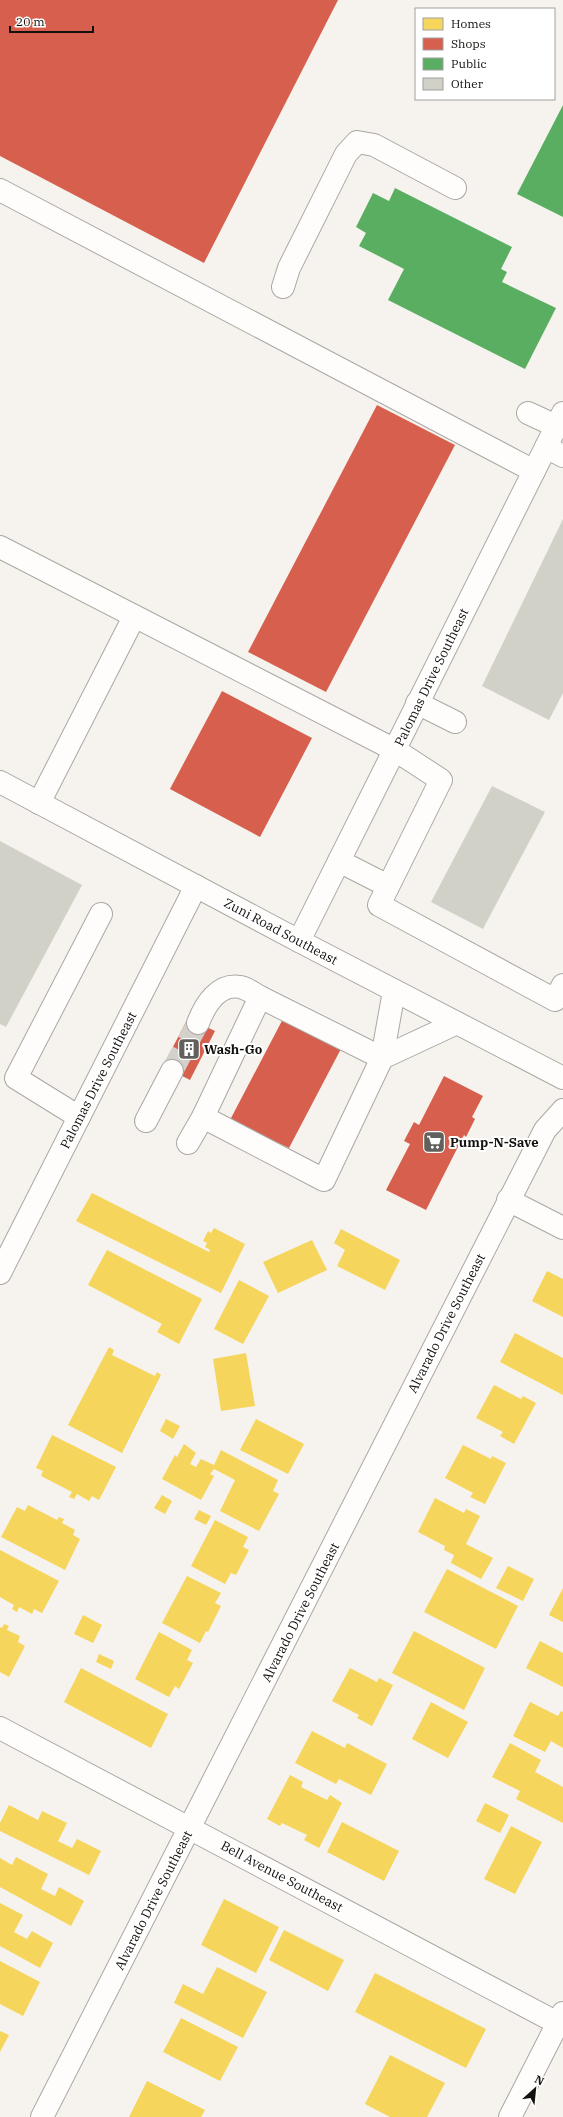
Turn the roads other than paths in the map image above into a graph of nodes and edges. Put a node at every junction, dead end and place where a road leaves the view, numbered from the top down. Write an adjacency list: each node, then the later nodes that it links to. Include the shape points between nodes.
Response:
1 (455, 188): 3 (street, via 374,145 357,142 346,154 289,268)
2 (0, 190): 7 (street)
3 (283, 287)
4 (528, 412): 5 (street)
5 (560, 419): 6 (street, Palomas Drive Southeast)
6 (554, 451): 7 (street, Palomas Drive Southeast)
7 (534, 471): 10 (street, Palomas Drive Southeast)
8 (0, 547): 9 (street)
9 (134, 617): 12 (street); 14 (street)
10 (417, 703): 11 (street); 12 (street, Palomas Drive Southeast)
11 (455, 722)
12 (395, 750): 15 (street, Palomas Drive Southeast); 17 (street, via 441,780)
13 (0, 782): 14 (street, Zuni Road Southeast)
14 (39, 802): 16 (street, Zuni Road Southeast)
15 (339, 861): 17 (street); 19 (street, Palomas Drive Southeast)
16 (196, 886): 19 (street, Zuni Road Southeast); 29 (street, Palomas Drive Southeast)
17 (388, 886): 20 (street, via 379,905 555,1000)
18 (101, 914): 29 (street, via 16,1078)
19 (299, 941): 21 (street, Zuni Road Southeast)
20 (563, 985)
21 (394, 991): 24 (street, Zuni Road Southeast); 25 (street)
22 (260, 997): 23 (street, via 241,987 230,987 209,1001); 25 (street); 30 (street)
23 (198, 1023)
24 (456, 1023): 25 (street); 27 (street, Zuni Road Southeast)
25 (382, 1058): 30 (street, via 324,1180)
26 (172, 1071): 31 (street)
27 (563, 1078)
28 (563, 1110): 33 (street, Alvarado Drive Southeast, via 545,1130)
29 (79, 1117): 35 (street, Palomas Drive Southeast)
30 (202, 1117): 32 (street)
31 (146, 1121)
32 (188, 1143)
33 (508, 1200): 34 (street); 37 (street, Alvarado Drive Southeast)
34 (563, 1228)
35 (0, 1273)
36 (0, 1728): 37 (street, Bell Avenue Southeast)
37 (190, 1828): 38 (street, Bell Avenue Southeast); 39 (street, Alvarado Drive Southeast)
38 (561, 2021): 40 (street)
39 (42, 2117)
40 (510, 2117)

